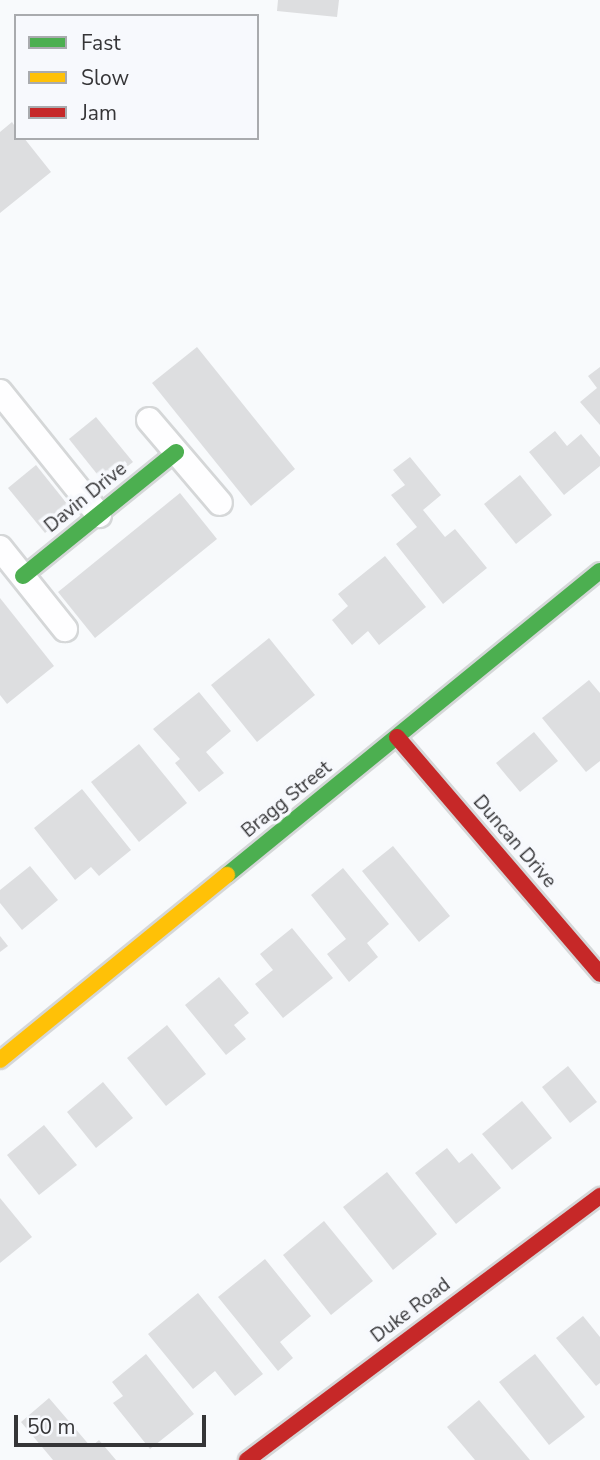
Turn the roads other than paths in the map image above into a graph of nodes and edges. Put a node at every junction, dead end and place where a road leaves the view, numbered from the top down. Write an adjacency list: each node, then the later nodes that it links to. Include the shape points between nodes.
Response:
1 (0, 392): 5 (street)
2 (149, 420): 3 (street)
3 (176, 452): 4 (street); 5 (street, Davin Drive)
4 (220, 503)
5 (99, 515): 8 (street, Davin Drive)
6 (0, 548): 8 (street)
7 (600, 571): 10 (street, Bragg Street)
8 (23, 576): 9 (street)
9 (65, 629)
10 (397, 737): 11 (street, Duncan Drive); 12 (street, Bragg Street)
11 (600, 974)
12 (0, 1060)
13 (600, 1196): 14 (street, Duke Road)
14 (247, 1460)

